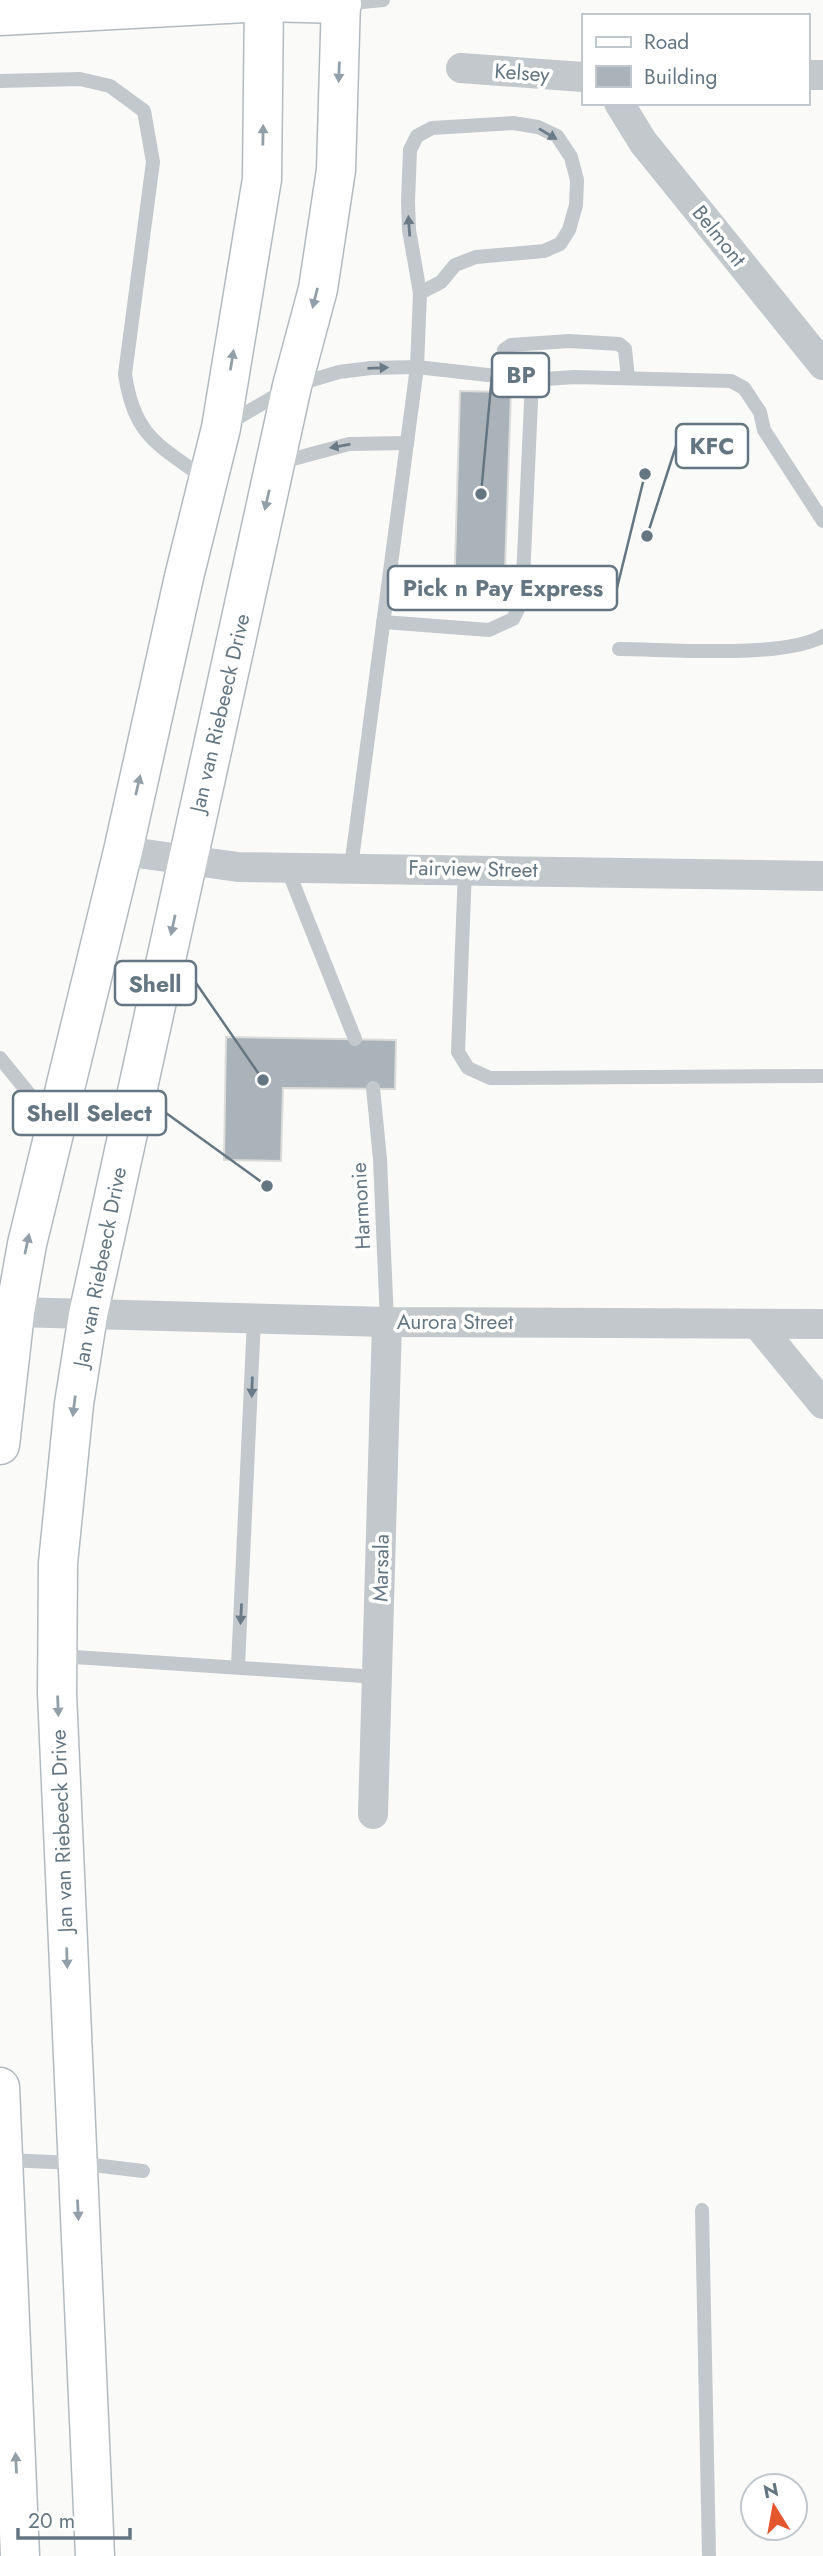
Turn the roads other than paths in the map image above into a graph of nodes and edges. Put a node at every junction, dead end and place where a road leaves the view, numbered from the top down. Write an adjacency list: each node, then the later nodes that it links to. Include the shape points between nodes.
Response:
1 (383, 0): 3 (lane)
2 (264, 1): 3 (main road); 4 (main road); 17 (main road, one-way to 2, via 262,179)
3 (342, 2): 16 (main road, Jan van Riebeeck Drive, one-way to 16, via 336,170 318,289)
4 (92, 5): 5 (main road)
5 (0, 16)
6 (461, 68): 7 (street, Kelsey)
7 (582, 77)
8 (0, 82): 20 (lane, via 80,79 110,86 144,111 153,162 125,374 130,405 140,426 158,444)
9 (620, 105): 11 (street, Belmont, via 643,142)
10 (420, 293): 10 (lane, one-way to 10, via 408,211 410,150 417,136 432,128 513,123 556,136 571,157 577,180 576,205 560,244 544,251 477,257 455,265 441,282); 12 (lane)
11 (823, 365)
12 (417, 367): 13 (lane); 16 (lane, one-way to 12, via 339,372); 18 (lane)
13 (501, 377): 14 (lane, via 504,350 511,345 569,341 619,344 625,349); 15 (lane)
14 (628, 378): 15 (lane); 21 (lane, via 731,381 744,388 760,412 764,430)
15 (532, 380): 22 (lane, via 522,601 513,620 489,630)
16 (292, 386): 17 (lane); 19 (main road, Jan van Riebeeck Drive)
17 (221, 428): 20 (main road)
18 (407, 443): 19 (lane, one-way to 19, via 349,444); 22 (lane)
19 (275, 463): 26 (main road, Jan van Riebeeck Drive, one-way to 26)
20 (208, 480): 25 (main road, one-way to 20)
21 (823, 520)
22 (383, 622): 28 (lane)
23 (823, 636): 24 (lane, via 775,650)
24 (619, 649)
25 (123, 851): 26 (street, Fairview Street); 35 (main road)
26 (187, 858): 27 (street, Fairview Street, via 238,867); 37 (main road, Jan van Riebeeck Drive, one-way to 37)
27 (287, 866): 28 (street, Fairview Street); 31 (lane)
28 (351, 867): 29 (street, Fairview Street)
29 (465, 868): 30 (street, Fairview Street); 33 (lane, via 458,1052 468,1068 490,1078)
30 (823, 876)
31 (355, 1039)
32 (0, 1058): 35 (lane)
33 (823, 1076)
34 (373, 1088): 39 (lane, Harmonie)
35 (56, 1126): 36 (main road, one-way to 35)
36 (15, 1312): 37 (street, Aurora Street); 43 (main road)
37 (88, 1315): 38 (street, Aurora Street); 44 (main road, Jan van Riebeeck Drive, one-way to 44, via 58,1563)
38 (254, 1319): 39 (street, Aurora Street); 45 (lane, one-way to 45)
39 (387, 1321): 41 (street, Aurora Street); 46 (street, Marsala)
40 (823, 1324): 41 (street, Aurora Street)
41 (758, 1325): 42 (street)
42 (823, 1404)
43 (0, 1445)
44 (58, 1656): 45 (lane); 50 (main road, Jan van Riebeeck Drive, one-way to 50)
45 (238, 1666): 46 (lane)
46 (378, 1677): 47 (street, Marsala)
47 (373, 1814)
48 (0, 2087): 49 (main road)
49 (2, 2160): 50 (lane); 53 (main road, one-way to 49)
50 (76, 2163): 51 (lane); 54 (main road, Jan van Riebeeck Drive, one-way to 54)
51 (142, 2171)
52 (702, 2210): 55 (lane)
53 (20, 2556)
54 (95, 2556)
55 (709, 2556)

